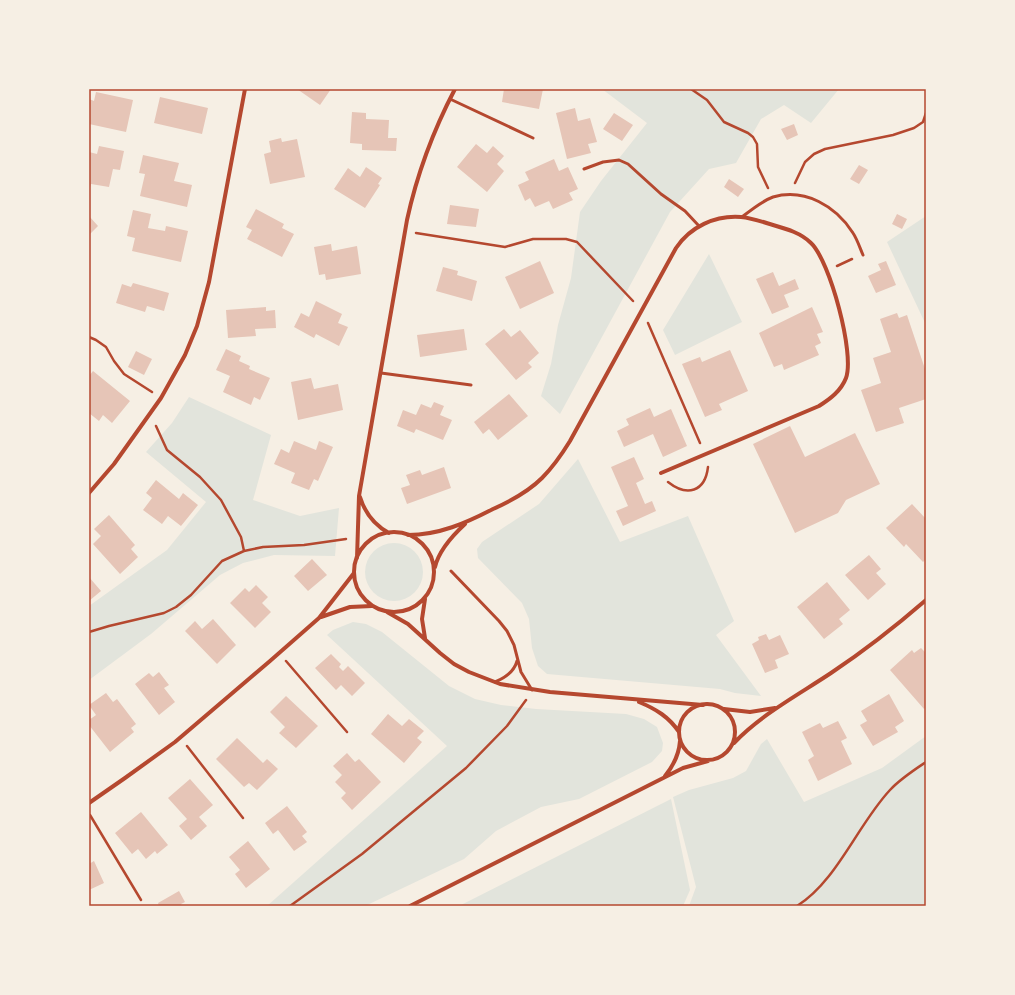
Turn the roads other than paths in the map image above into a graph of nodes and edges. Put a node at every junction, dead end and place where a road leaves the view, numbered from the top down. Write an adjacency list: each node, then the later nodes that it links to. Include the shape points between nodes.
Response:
1 (245, 89): 12 (street, via 206,297 197,326 185,355 161,398 114,464)
2 (455, 89): 3 (street)
3 (450, 99): 4 (lane); 9 (street, via 434,131 418,175)
4 (533, 138)
5 (584, 169): 7 (lane, via 603,162 619,160 628,164 661,194 685,211)
6 (742, 217): 7 (street, via 720,218); 8 (lane, via 773,197 807,197 824,204 840,216 853,233); 11 (street, via 788,230 806,239 817,249 827,270 838,308 845,338 848,371 842,385 832,397 818,406)
7 (699, 226): 14 (street, via 682,239 570,441 551,468 524,492)
8 (863, 255)
9 (381, 373): 10 (lane); 13 (street)
10 (470, 385)
11 (661, 473)
12 (89, 493)
13 (359, 496): 15 (street, via 370,518); 17 (street)
14 (468, 521): 16 (street, via 437,532); 19 (street, via 438,557)
15 (389, 533): 16 (street); 17 (street, via 371,540)
16 (408, 535): 19 (street, via 427,549)
17 (357, 558): 20 (street)
18 (451, 571): 27 (lane, via 503,626 512,640)
19 (434, 572): 21 (street, via 431,587)
20 (354, 573): 23 (street, via 357,589 366,602); 25 (street)
21 (425, 597): 24 (street, via 410,609); 26 (street, via 422,619)
22 (926, 600): 32 (street, via 833,672)
23 (373, 606): 24 (street); 25 (street, via 343,609)
24 (387, 612): 26 (street, via 408,624)
25 (319, 618): 39 (street, via 180,737)
26 (426, 640): 28 (street, via 454,664)
27 (517, 659): 28 (lane, via 512,670); 29 (lane, via 522,676)
28 (495, 682): 29 (street)
29 (532, 690): 30 (street)
30 (635, 700): 31 (street); 34 (street, via 660,712 670,720)
31 (703, 704): 33 (street); 34 (street, via 687,713 681,722)
32 (781, 706): 33 (street, via 743,712); 36 (street, via 751,727)
33 (722, 708): 36 (street, via 733,721 736,732)
34 (679, 733): 35 (street)
35 (680, 738): 37 (street, via 684,749 692,757); 38 (street, via 675,763)
36 (734, 743): 37 (street, via 724,756)
37 (708, 761): 38 (street, via 683,768)
38 (660, 780): 40 (street)
39 (89, 803)
40 (410, 906)

